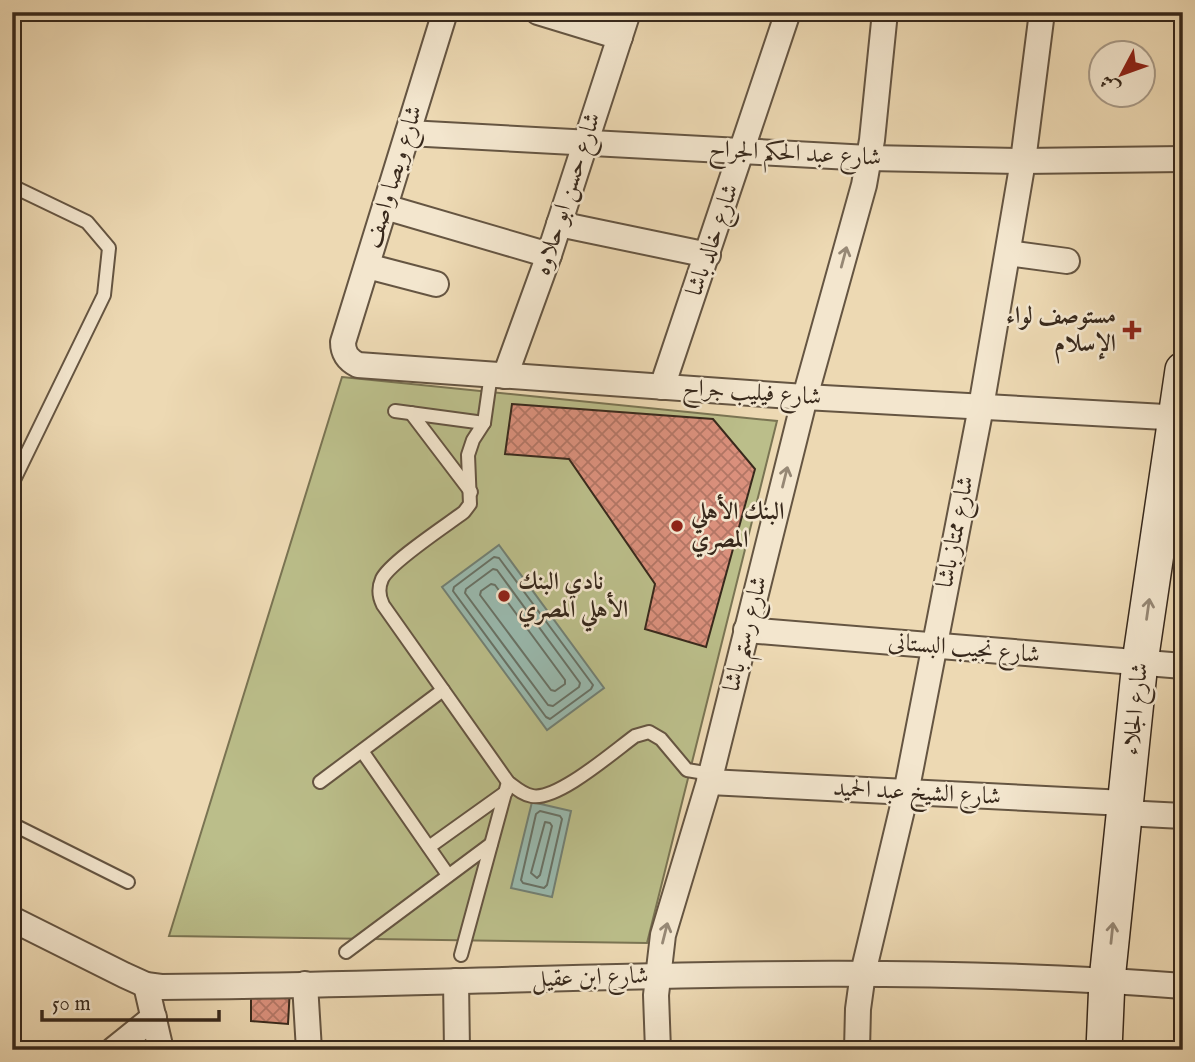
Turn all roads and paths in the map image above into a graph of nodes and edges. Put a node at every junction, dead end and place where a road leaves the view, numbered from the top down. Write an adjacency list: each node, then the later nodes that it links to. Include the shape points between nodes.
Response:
1 (445, 12): 8 (street, شارع ويصا واصف)
2 (538, 12): 7 (street)
3 (628, 12): 7 (street, شارع حسن ابو حلاوه)
4 (788, 12): 10 (street, شارع خالد باشا)
5 (885, 12): 11 (street, شارع رستم باشا)
6 (1042, 12): 13 (street, شارع ممتاز باشا)
7 (620, 37): 9 (street, شارع حسن ابو حلاوه)
8 (408, 133): 9 (street, شارع عبد الحكم الجراح); 15 (street, شارع ويصا واصف)
9 (586, 143): 10 (street, شارع عبد الحكم الجراح); 16 (street, شارع حسن ابو حلاوه)
10 (742, 151): 11 (street, شارع عبد الحكم الجراح); 19 (street, شارع خالد باشا)
11 (869, 158): 13 (street, شارع عبد الحكم الجراح); 27 (street, شارع رستم باشا, one-way to 11)
12 (1183, 159): 13 (street, شارع عبد الحكم الجراح)
13 (1023, 161): 17 (street, شارع ممتاز باشا)
14 (12, 186): 33 (lane, via 88,222 109,248 103,295)
15 (384, 207): 18 (street); 21 (street, شارع ويصا واصف)
16 (559, 224): 18 (street, شارع حسن ابو حلاوه); 19 (street)
17 (1008, 253): 20 (street); 28 (street, شارع ممتاز باشا)
18 (549, 255): 25 (street, شارع حسن ابو حلاوه)
19 (708, 255): 26 (street, شارع خالد باشا)
20 (1067, 261)
21 (366, 266): 22 (street); 23 (street, شارع ويصا واصف)
22 (436, 284)
23 (343, 342): 25 (street, شارع فيليب جراح, via 346,356 358,365)
24 (1183, 369): 31 (main road, شارع الجلاء)
25 (498, 375): 26 (street, شارع فيليب جراح); 32 (lane)
26 (662, 387): 27 (street, شارع فيليب جراح)
27 (805, 397): 28 (street, شارع فيليب جراح); 35 (street, شارع رستم باشا, one-way to 27)
28 (981, 407): 31 (street, شارع فيليب جراح); 36 (street, شارع ممتاز باشا)
29 (395, 411): 30 (lane)
30 (411, 413): 32 (lane); 34 (lane)
31 (1179, 418): 37 (main road, شارع الجلاء, one-way to 31)
32 (484, 423): 34 (lane, via 468,455)
33 (14, 478)
34 (471, 492): 39 (lane, via 464,512 388,570 380,588 383,606)
35 (746, 630): 36 (street, شارع نجيب البستانى); 41 (street, شارع رستم باشا)
36 (933, 647): 37 (street, شارع نجيب البستانى); 44 (street, شارع ممتاز باشا)
37 (1140, 662): 38 (street, شارع نجيب البستانى); 45 (main road, شارع الجلاء)
38 (1183, 666)
39 (443, 690): 40 (lane); 43 (lane)
40 (362, 751): 42 (lane); 49 (lane)
41 (710, 778): 43 (lane, via 687,770 661,739 649,732 635,736 551,794 530,796); 44 (street, شارع الشيخ عبد الحميد); 56 (street, شارع رستم باشا, one-way to 41, via 663,935)
42 (320, 782)
43 (507, 787): 48 (lane); 49 (lane)
44 (906, 793): 45 (street, شارع الشيخ عبد الحميد); 55 (street, شارع ممتاز باشا)
45 (1125, 808): 46 (street, شارع الشيخ عبد الحميد); 57 (main road, شارع الجلاء, one-way to 45)
46 (1183, 816)
47 (12, 824): 51 (lane)
48 (491, 844): 50 (lane); 54 (lane)
49 (429, 847): 50 (lane)
50 (447, 875): 53 (lane)
51 (128, 882)
52 (12, 920): 60 (street, شارع ابن عقيل)
53 (346, 952)
54 (461, 955)
55 (863, 973): 56 (street, شارع ابن عقيل); 57 (street, شارع ابن عقيل); 68 (street, شارع ممتاز باشا)
56 (657, 976): 58 (street, شارع ابن عقيل); 67 (street, شارع رستم باشا)
57 (1107, 980): 61 (street, شارع ابن عقيل); 69 (main road, شارع الجلاء)
58 (456, 981): 59 (street, شارع ابن عقيل); 66 (street)
59 (305, 984): 60 (street, شارع ابن عقيل); 65 (street)
60 (146, 985): 62 (street)
61 (1183, 986)
62 (154, 1017): 63 (street); 64 (street)
63 (113, 1050)
64 (161, 1050)
65 (309, 1050)
66 (457, 1050)
67 (658, 1050)
68 (857, 1050)
69 (1104, 1050)

